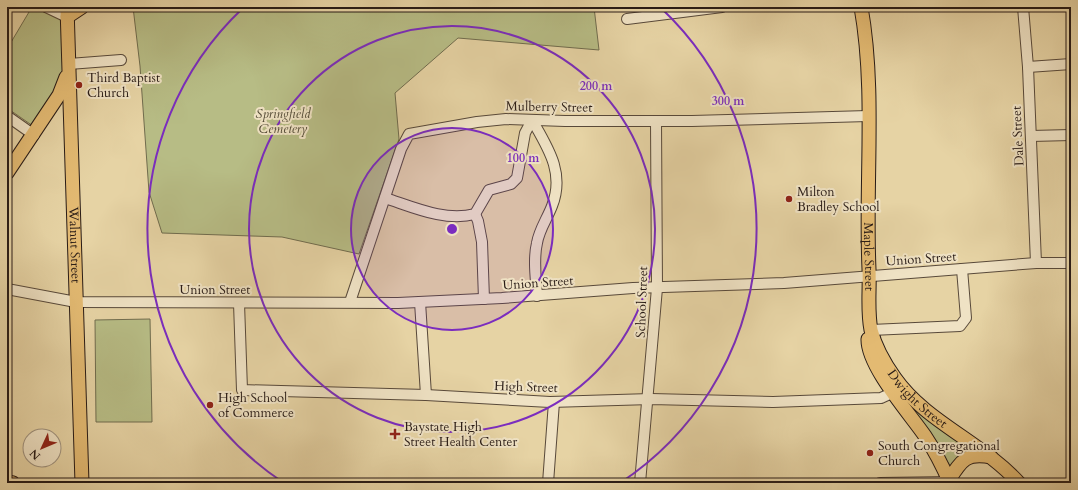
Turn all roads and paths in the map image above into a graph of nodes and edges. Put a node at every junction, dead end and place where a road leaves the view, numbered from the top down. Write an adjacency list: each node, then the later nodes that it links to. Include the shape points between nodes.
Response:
1 (46, 7): 6 (street)
2 (82, 7): 6 (main road)
3 (722, 7): 7 (street)
4 (861, 7): 14 (main road, Maple Street, via 867,49)
5 (1023, 7): 11 (street, Dale Street)
6 (67, 12): 9 (main road, Walnut Street)
7 (627, 19)
8 (120, 60): 9 (street)
9 (69, 64): 12 (main road, Walnut Street); 17 (main road, via 63,88)
10 (1071, 64): 11 (street)
11 (1028, 67): 19 (street, Dale Street)
12 (71, 110): 17 (main road, via 53,116); 31 (main road, Walnut Street)
13 (7, 116): 17 (street)
14 (868, 116): 16 (street, Mulberry Street); 26 (main road, Maple Street)
15 (532, 120): 16 (street, Mulberry Street); 21 (street, Mulberry Street, via 492,120 408,134); 22 (street, via 525,133 517,178 511,184 489,190); 29 (street, via 553,157 557,183 555,198 536,245)
16 (656, 121): 27 (street, School Street)
17 (34, 135): 20 (main road)
18 (1071, 135): 19 (street)
19 (1031, 136): 23 (street, Dale Street)
20 (7, 174)
21 (385, 198): 22 (street, via 451,216 464,217); 32 (street, Mulberry Street)
22 (475, 214): 30 (street, via 482,242)
23 (1036, 263): 24 (street, Union Street); 25 (street, Union Street)
24 (1071, 263)
25 (962, 269): 26 (street, Union Street); 35 (street, via 966,318 960,326)
26 (870, 275): 27 (street, Union Street, via 784,283 707,284); 35 (main road, Maple Street)
27 (657, 288): 29 (street, Union Street); 38 (street, School Street)
28 (7, 289): 31 (street, Union Street)
29 (537, 296): 30 (street, Union Street)
30 (484, 300): 33 (street, Union Street)
31 (76, 302): 34 (street, Union Street); 44 (main road, Walnut Street)
32 (350, 302): 33 (street, Union Street); 34 (street, Union Street)
33 (420, 302): 37 (street)
34 (239, 303): 37 (street, High Street, via 242,390)
35 (871, 330): 36 (main road, Maple Street, via 867,341 871,354); 40 (main road, Dwight Street, via 890,370 909,395 931,415)
36 (894, 392): 38 (street, High Street, via 881,398 785,402); 42 (main road, Maple Street, via 930,444)
37 (426, 395): 39 (street, High Street)
38 (648, 400): 39 (street, High Street); 46 (street, School Street)
39 (554, 402): 45 (street)
40 (993, 458): 42 (main road, via 980,455 969,457 961,463); 48 (main road, Dwight Street)
41 (7, 482): 43 (main road)
42 (949, 482): 47 (street)
43 (13, 483)
44 (82, 483)
45 (548, 483)
46 (640, 483)
47 (880, 483)
48 (1019, 483)

